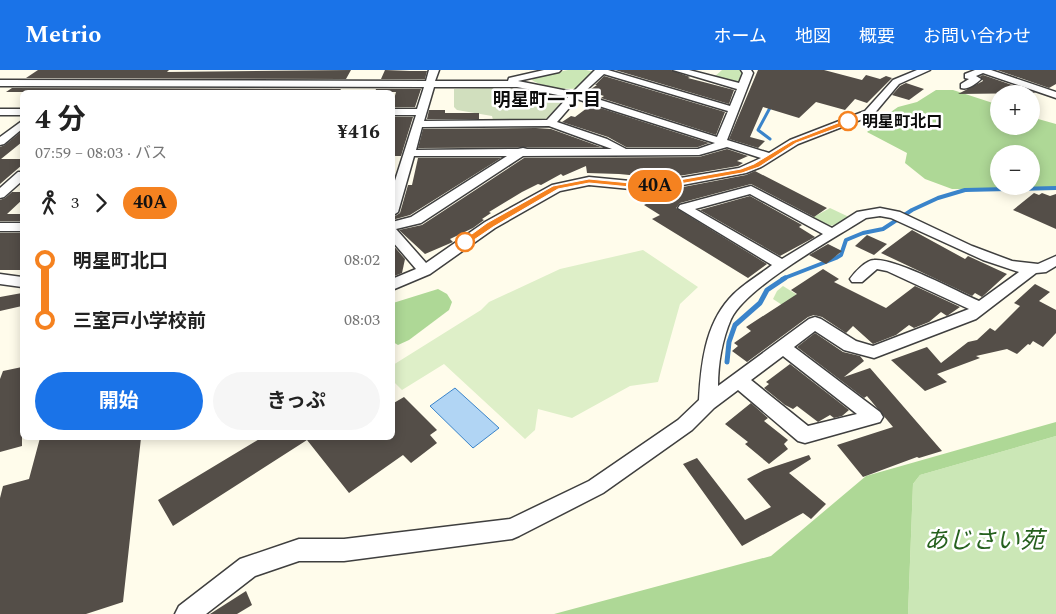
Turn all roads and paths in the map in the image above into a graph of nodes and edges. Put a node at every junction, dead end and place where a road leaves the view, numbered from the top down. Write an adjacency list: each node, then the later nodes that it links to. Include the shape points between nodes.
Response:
1 (141, 70): 11 (street)
2 (434, 70): 12 (street)
3 (556, 70): 13 (street)
4 (601, 70): 18 (street); 20 (street)
5 (678, 70): 15 (street)
6 (746, 70): 15 (street, via 748,73)
7 (925, 70): 33 (street, via 896,82 869,113 794,142)
8 (982, 70): 14 (street, via 968,76 976,79); 19 (street)
9 (280, 80): 11 (street); 12 (street); 17 (street)
10 (0, 83): 11 (street)
11 (126, 83): 16 (street)
12 (430, 84): 13 (street); 24 (street)
13 (498, 84): 18 (street, via 540,87)
14 (969, 86)
15 (742, 87): 20 (street)
16 (118, 90)
17 (272, 90)
18 (575, 95): 25 (street); 29 (street)
19 (1056, 95)
20 (734, 110): 29 (street)
21 (0, 112): 22 (street)
22 (20, 112)
23 (395, 112): 24 (street)
24 (421, 112): 26 (street)
25 (550, 123): 26 (street); 30 (street)
26 (418, 124): 32 (street)
27 (20, 126): 28 (street)
28 (0, 142)
29 (724, 142): 30 (street, via 699,152); 33 (street)
30 (626, 151): 31 (street)
31 (523, 152): 32 (street); 37 (street, via 416,220)
32 (409, 153): 36 (street)
33 (770, 157): 45 (street, via 742,171 651,187 589,181 556,188 490,225)
34 (20, 177): 35 (street)
35 (0, 194)
36 (395, 202)
37 (395, 225)
38 (0, 227): 39 (street)
39 (20, 227)
40 (832, 234): 43 (street); 43 (street, via 751,190 684,208); 44 (street, via 869,212 880,212 902,218 1001,262)
41 (395, 236): 45 (street)
42 (1056, 260): 44 (street, via 1042,269)
43 (782, 266): 53 (street, via 749,289 724,318 710,362)
44 (1032, 269): 50 (street)
45 (425, 271): 49 (street)
46 (857, 279): 50 (street, via 874,264 891,267)
47 (0, 280): 48 (street)
48 (20, 282)
49 (395, 284)
50 (980, 308): 51 (street, via 971,315 874,352 860,351 815,323)
51 (783, 347): 52 (street); 52 (street, via 874,417 805,435)
52 (738, 380): 53 (street)
53 (708, 403): 54 (street, via 685,426 596,487 512,529 344,550 299,550 248,567)
54 (187, 614)

